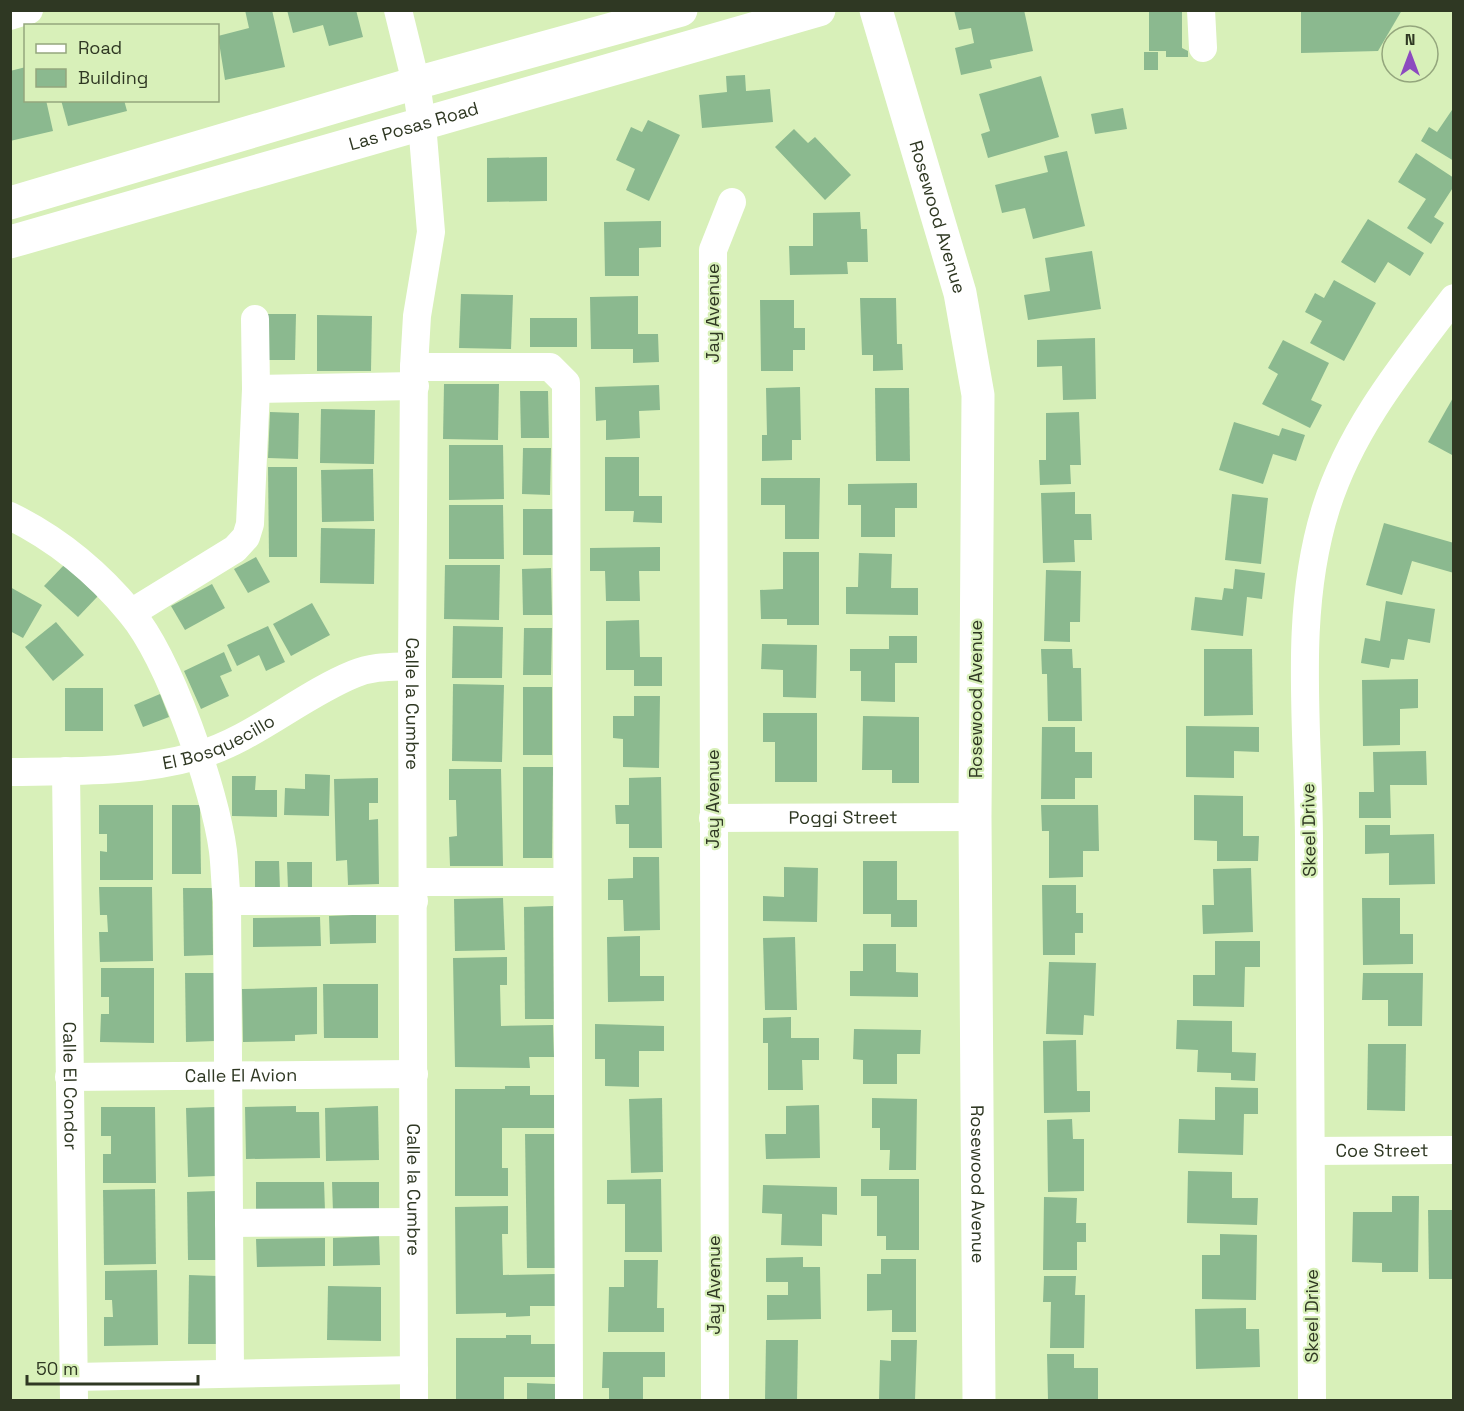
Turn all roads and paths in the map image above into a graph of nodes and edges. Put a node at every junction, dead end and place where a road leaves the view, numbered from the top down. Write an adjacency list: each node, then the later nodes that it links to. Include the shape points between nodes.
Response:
1 (29, 10): 7 (street)
2 (398, 10): 9 (street, Calle la Cumbre)
3 (681, 10): 9 (main road)
4 (819, 10): 10 (main road, Las Posas Road)
5 (876, 10): 24 (main road, Rosewood Avenue, via 960,293 978,395)
6 (1201, 10): 8 (street)
7 (10, 16)
8 (1203, 48)
9 (416, 83): 10 (street, Calle la Cumbre); 12 (main road)
10 (422, 124): 13 (main road, Las Posas Road); 16 (street, Calle la Cumbre, via 431,232 417,316)
11 (732, 202): 25 (street, Jay Avenue, via 713,250)
12 (10, 203)
13 (10, 242)
14 (1454, 298): 33 (street, Skeel Drive, via 1371,411 1342,464 1314,553 1305,650)
15 (255, 319): 17 (street)
16 (415, 377): 17 (street); 20 (street, Calle la Cumbre); 26 (street, via 550,367 566,383)
17 (256, 389): 19 (street, via 250,524 246,537 236,549)
18 (10, 516): 19 (street, via 69,551)
19 (131, 613): 21 (street, via 172,687)
20 (412, 666): 21 (street, El Bosquecillo, via 353,674 240,737); 27 (street, Calle la Cumbre)
21 (197, 756): 22 (street, El Bosquecillo, via 144,766); 28 (street, via 223,850)
22 (66, 771): 23 (street, El Bosquecillo); 30 (street, Calle El Condor)
23 (10, 772)
24 (975, 816): 25 (street, Poggi Street); 42 (main road, Rosewood Avenue)
25 (713, 818): 41 (street, Jay Avenue)
26 (566, 882): 27 (street); 40 (street)
27 (414, 892): 28 (street); 29 (street, Calle la Cumbre)
28 (227, 901): 31 (street)
29 (414, 1074): 31 (street, Calle El Avion); 34 (street, Calle la Cumbre)
30 (69, 1077): 31 (street, Calle El Avion); 38 (street, Calle El Condor)
31 (226, 1077): 35 (street)
32 (1454, 1150): 33 (street, Coe Street)
33 (1312, 1151): 43 (street, Skeel Drive)
34 (413, 1222): 35 (street); 36 (street, Calle la Cumbre)
35 (229, 1223): 37 (street)
36 (414, 1370): 37 (street); 39 (street, Calle la Cumbre)
37 (230, 1373): 38 (street)
38 (74, 1389)
39 (414, 1401)
40 (569, 1401)
41 (715, 1401)
42 (979, 1401)
43 (1312, 1401)

